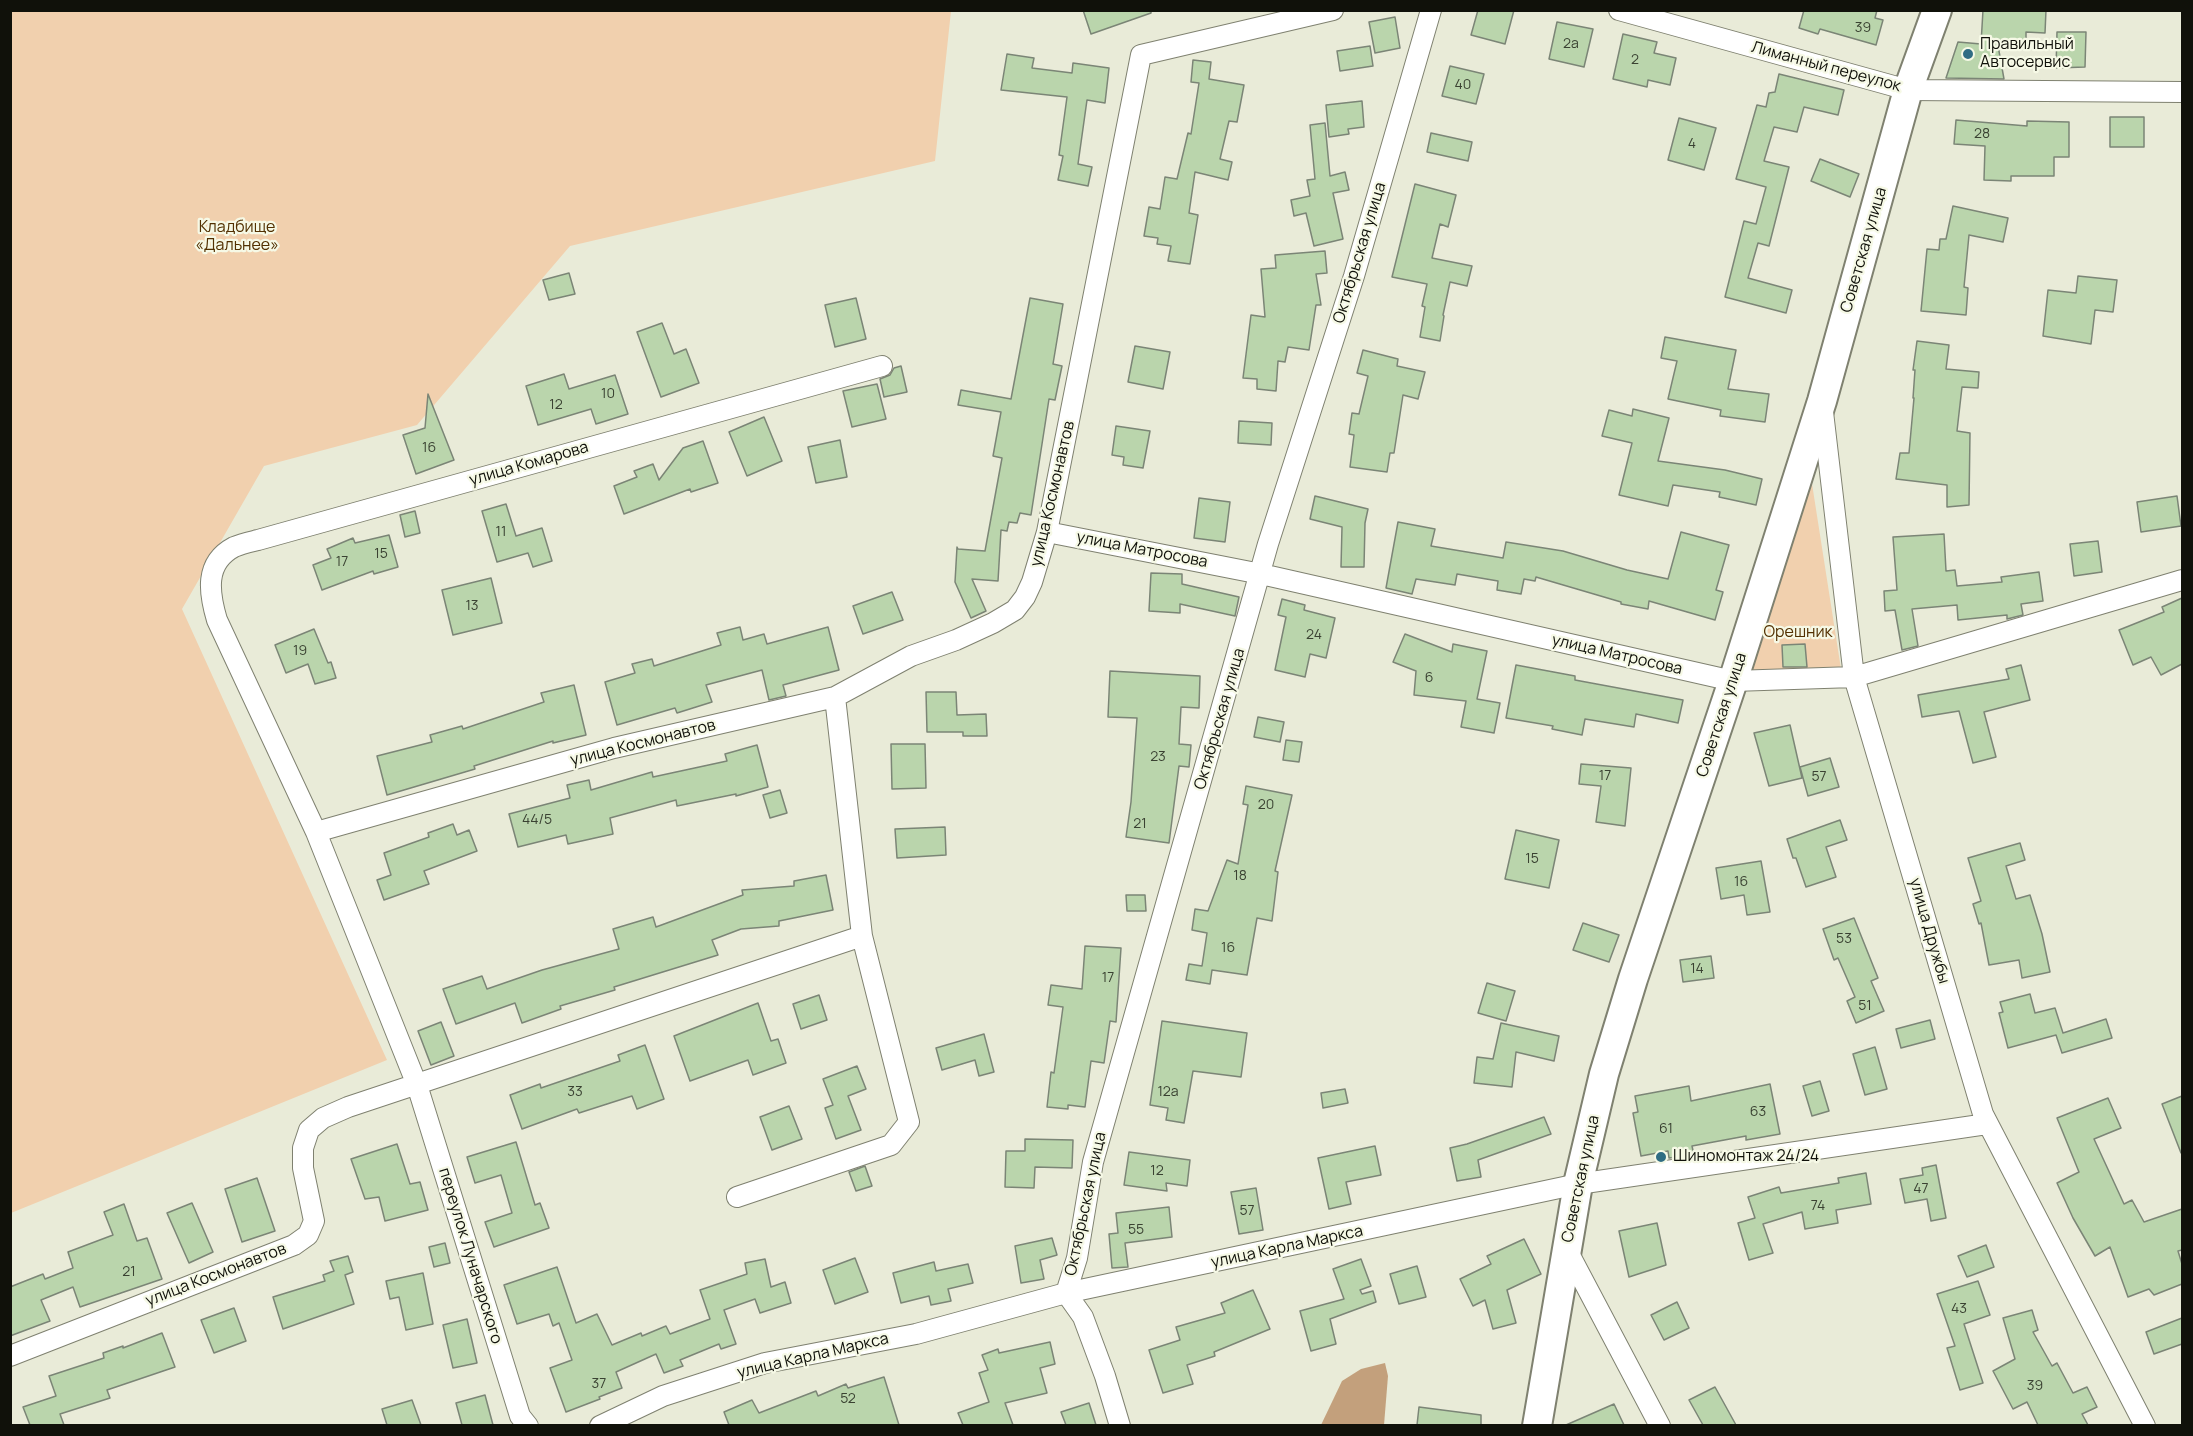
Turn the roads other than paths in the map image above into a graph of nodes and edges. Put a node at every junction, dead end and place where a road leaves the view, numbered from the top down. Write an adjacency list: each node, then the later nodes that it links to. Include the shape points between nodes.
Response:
1 (1333, 10): 9 (street, улица Космонавтов, via 1142,55)
2 (1431, 10): 10 (street, Октябрьская улица, via 1354,276)
3 (1619, 10): 5 (street, Лиманный переулок)
4 (1937, 10): 5 (street, Советская улица)
5 (1908, 90): 6 (street, Лиманный переулок); 8 (street, Советская улица)
6 (2182, 92)
7 (882, 366): 12 (street, улица Комарова, via 233,548 218,562 209,581)
8 (1822, 401): 13 (street, улица Дружбы); 14 (street, Советская улица)
9 (1047, 532): 10 (street, улица Матросова); 15 (street, улица Космонавтов, via 1032,582 1014,610 956,640 911,656)
10 (1261, 574): 14 (street, улица Матросова); 23 (street, Октябрьская улица, via 1093,1162 1077,1258)
11 (2182, 580): 13 (street, улица Матросова)
12 (210, 598): 16 (street, переулок Луначарского)
13 (1854, 676): 14 (street, улица Матросова); 19 (street, улица Дружбы)
14 (1733, 681): 20 (street, Советская улица, via 1633,979 1604,1074)
15 (835, 697): 16 (street, улица Космонавтов, via 614,748); 17 (street)
16 (316, 832): 18 (street, переулок Луначарского)
17 (862, 936): 18 (street, улица Космонавтов); 21 (street, via 909,1122 891,1145)
18 (417, 1085): 24 (street, улица Космонавтов, via 348,1107 323,1118 309,1130 303,1148 303,1168 314,1221 308,1235 294,1245); 25 (street, переулок Луначарского)
19 (1987, 1124): 20 (street, улица Карла Маркса); 30 (street, улица Дружбы)
20 (1578, 1184): 22 (street, Советская улица); 23 (street, улица Карла Маркса)
21 (737, 1197)
22 (1567, 1250): 28 (street, Советская улица); 29 (street)
23 (1066, 1293): 26 (street, улица Карла Маркса, via 916,1334 765,1363 663,1396); 27 (street, Октябрьская улица, via 1083,1317)
24 (10, 1356)
25 (522, 1422)
26 (600, 1425)
27 (1120, 1425)
28 (1537, 1425)
29 (1660, 1425)
30 (2145, 1425)

